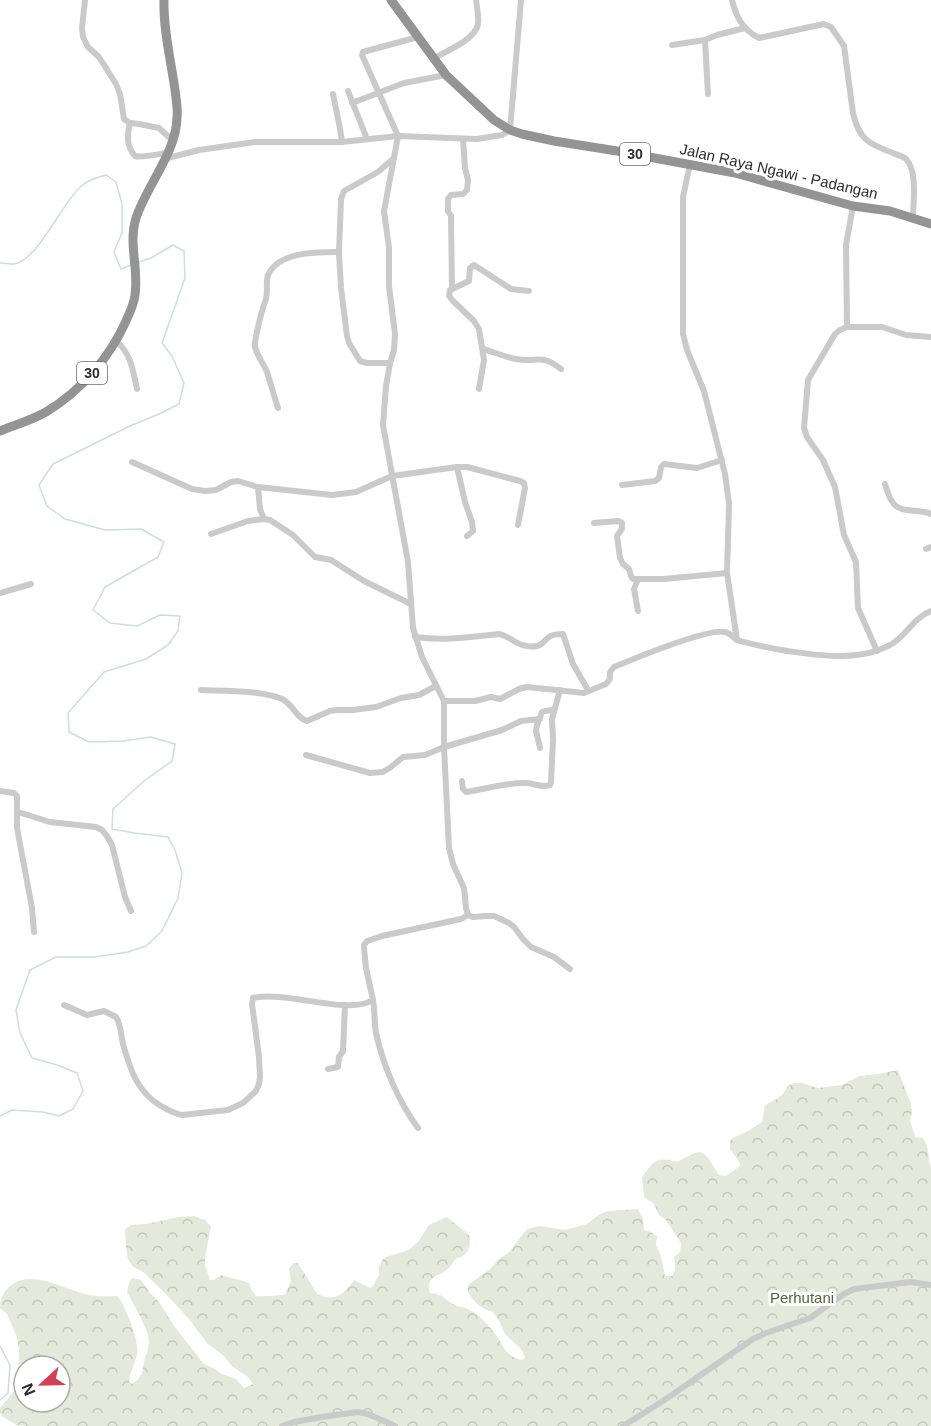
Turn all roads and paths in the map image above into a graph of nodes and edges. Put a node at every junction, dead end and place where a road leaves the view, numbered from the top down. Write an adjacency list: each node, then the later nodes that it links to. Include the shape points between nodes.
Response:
1 (86, 0): 18 (street, via 83,37 116,84 123,116)
2 (163, 0): 23 (highway, 30, via 177,111)
3 (391, 0): 8 (highway, Jalan Raya Ngawi - Padangan / 30)
4 (476, 0): 11 (street, via 476,32)
5 (521, 0): 19 (street)
6 (732, 0): 7 (street)
7 (745, 28): 9 (street); 29 (street, via 759,38 824,24 831,27 844,46 853,112 862,136 906,159 911,169)
8 (418, 37): 11 (highway, Jalan Raya Ngawi - Padangan / 30); 14 (street, via 362,53)
9 (705, 39): 10 (street); 16 (street)
10 (672, 45)
11 (434, 58): 12 (highway, Jalan Raya Ngawi - Padangan / 30)
12 (446, 75): 14 (street); 19 (highway, Jalan Raya Ngawi - Padangan / 30)
13 (348, 91): 17 (street)
14 (379, 92): 17 (street); 20 (street)
15 (333, 94): 24 (street)
16 (708, 94)
17 (352, 103): 21 (street)
18 (130, 123): 23 (street, via 159,128); 25 (street, via 128,140 135,156)
19 (510, 130): 22 (street, via 485,139); 27 (highway, Jalan Raya Ngawi - Padangan / 30)
20 (398, 136): 21 (street); 22 (street); 26 (street)
21 (367, 139): 24 (street)
22 (463, 139): 32 (street, via 467,190 448,199)
23 (173, 141): 25 (highway, 30)
24 (342, 142): 25 (street, via 255,142)
25 (166, 156): 36 (highway, 30, via 136,218 132,252 135,298)
26 (394, 158): 31 (street, via 344,191); 38 (street, via 384,216 395,326)
27 (690, 164): 28 (highway, Jalan Raya Ngawi - Padangan / 30); 44 (street, via 683,197 683,334 701,381)
28 (853, 206): 29 (highway, Jalan Raya Ngawi - Padangan / 30); 34 (street, via 846,245)
29 (913, 219): 30 (highway, Jalan Raya Ngawi - Padangan / 30)
30 (931, 224)
31 (339, 252): 38 (street, via 349,343 360,361); 42 (street, via 295,255 269,274 255,345)
32 (452, 288): 33 (street, via 470,281 470,268 474,265 511,290); 37 (street, via 450,298 477,324)
33 (529, 291)
34 (847, 327): 35 (street, via 882,327 906,335); 66 (street, via 836,334 808,381 804,428 836,487 844,535 856,562 858,608)
35 (931, 337)
36 (116, 341): 40 (street, via 128,357); 43 (highway, 30, via 101,364 63,400 46,412)
37 (483, 349): 39 (street, via 518,359 546,360); 41 (street)
38 (390, 363): 47 (street, via 383,419)
39 (561, 369)
40 (137, 389)
41 (479, 389)
42 (278, 408)
43 (0, 431)
44 (722, 460): 49 (street, via 697,468 664,464 655,481); 57 (street, via 729,504)
45 (132, 462): 50 (street, via 192,489 209,492 234,481)
46 (457, 467): 47 (street); 54 (street, via 524,483); 56 (street, via 472,526)
47 (392, 476): 50 (street, via 348,494); 61 (street, via 408,562)
48 (885, 484): 51 (street, via 897,507)
49 (622, 485)
50 (258, 487): 52 (street)
51 (931, 514)
52 (264, 519): 55 (street); 61 (street, via 293,535 315,557 331,560)
53 (594, 523): 58 (street, via 622,523 617,536 620,558 632,577)
54 (518, 525)
55 (211, 534)
56 (467, 536)
57 (727, 573): 58 (street); 65 (street)
58 (638, 579): 62 (street, via 634,589)
59 (31, 584): 60 (street)
60 (0, 592)
61 (411, 604): 64 (street)
62 (638, 611)
63 (931, 611): 66 (street, via 918,618 900,639)
64 (415, 637): 67 (street); 70 (street, via 501,634 520,645 536,646 550,636 563,634 573,664)
65 (737, 640): 66 (street, via 830,656); 70 (street, via 721,632 681,641 614,667 606,684)
66 (876, 651)
67 (436, 686): 68 (street, via 376,707 330,711 307,721 282,699 258,693); 71 (street)
68 (201, 690)
69 (560, 690): 70 (street, via 581,694); 71 (street, via 527,687 500,699); 72 (street)
70 (588, 690)
71 (444, 701): 74 (street)
72 (554, 710): 73 (street, via 543,711); 77 (street, via 549,786 519,783 466,792)
73 (540, 719): 74 (street, via 520,721); 75 (street, via 536,728)
74 (444, 747): 76 (street, via 421,756 403,757 377,773); 81 (street, via 449,848 464,888)
75 (540, 748)
76 (306, 755)
77 (462, 781)
78 (0, 792): 79 (street, via 16,795)
79 (18, 812): 80 (street, via 50,822 96,826 102,830 112,845); 82 (street)
80 (131, 911)
81 (468, 915): 83 (street, via 494,916 509,923 531,947); 84 (street, via 368,941 364,948)
82 (34, 932)
83 (570, 969)
84 (373, 1000): 86 (street); 88 (street, via 382,1053 399,1098)
85 (64, 1005): 86 (street, via 87,1015 104,1011 116,1017 131,1070 142,1091 175,1114 190,1115 228,1110 243,1103 258,1087 254,998)
86 (345, 1005): 87 (street, via 344,1049 338,1067)
87 (328, 1069)
88 (418, 1128)
89 (931, 1285): 92 (street, via 898,1282 849,1291 810,1318 753,1339)
90 (282, 1426): 91 (street, via 358,1412)
91 (394, 1426)
92 (623, 1426)

